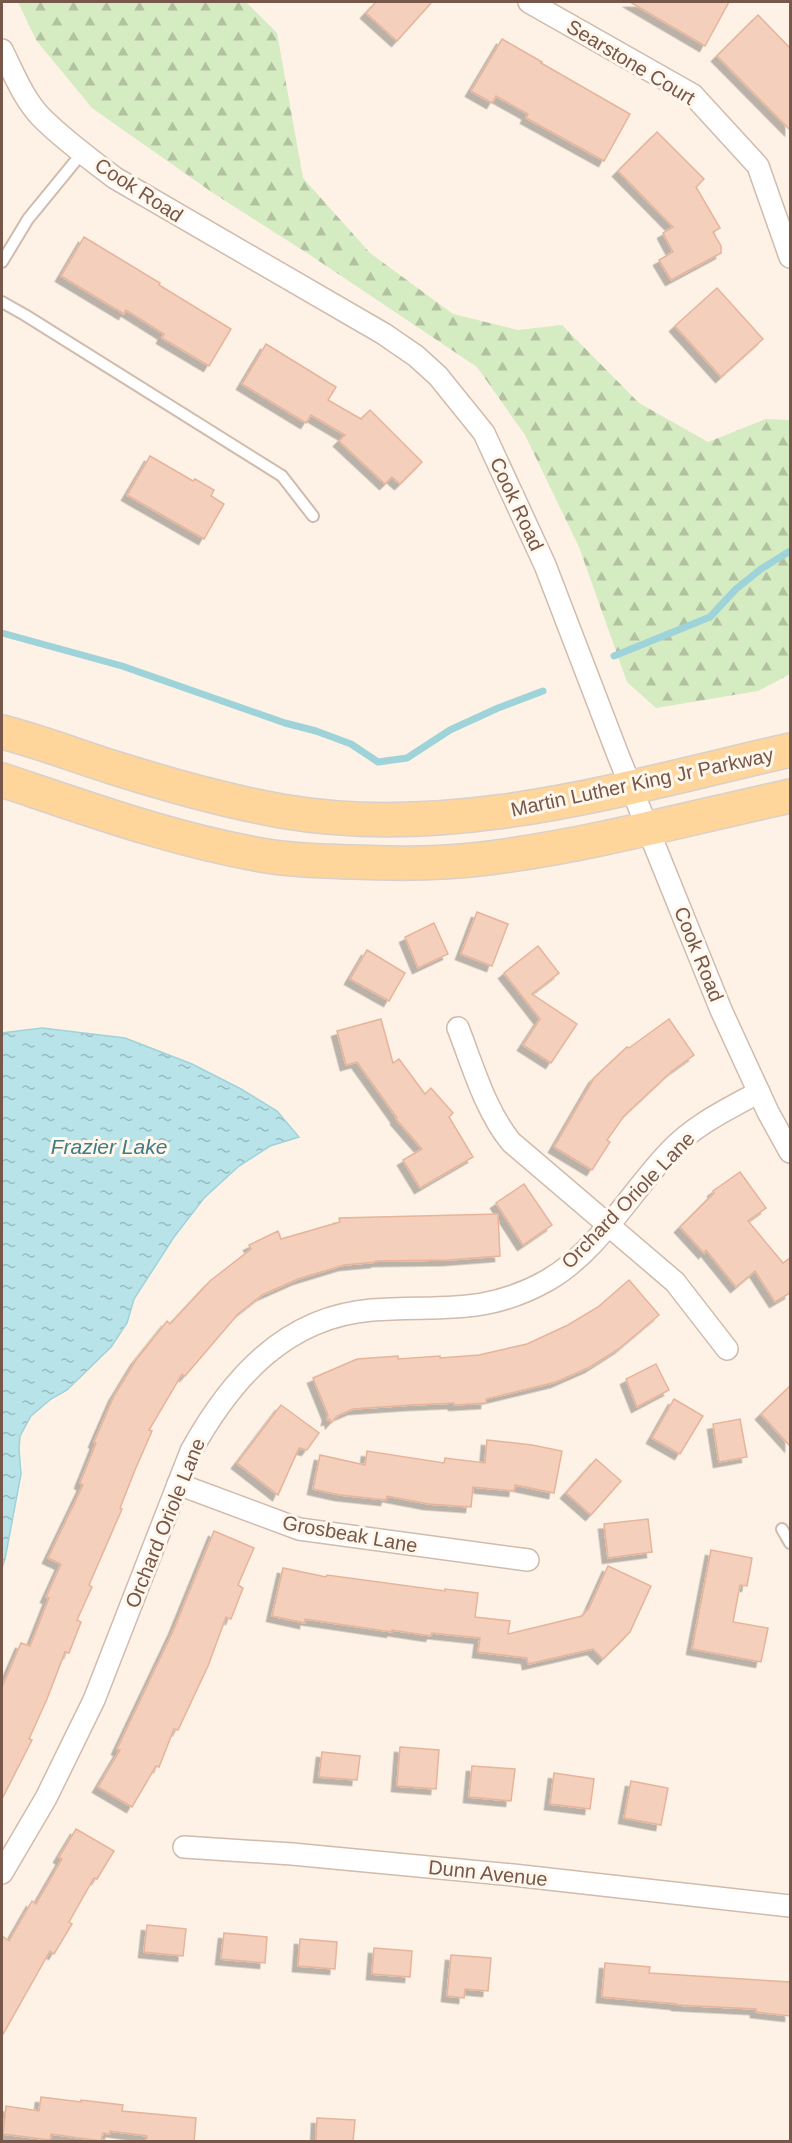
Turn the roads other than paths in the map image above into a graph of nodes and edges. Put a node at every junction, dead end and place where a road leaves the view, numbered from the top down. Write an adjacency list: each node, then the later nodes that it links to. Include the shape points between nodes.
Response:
1 (529, 2): 4 (street, Searstone Court, via 693,95 758,166)
2 (2, 50): 3 (street, Cook Road, via 41,117)
3 (82, 153): 5 (lane, via 28,219); 11 (street, Cook Road, via 170,212 384,334 438,376 484,433 496,458 545,565)
4 (790, 256)
5 (2, 262)
6 (2, 302): 7 (lane, via 282,476)
7 (313, 516)
8 (2, 732): 11 (main road, Martin Luther King Jr Parkway, via 219,799 354,819 485,815 563,803)
9 (790, 750): 11 (main road, Martin Luther King Jr Parkway)
10 (2, 780): 13 (main road, via 215,846 269,857 330,862 391,864 487,858 552,849)
11 (631, 786): 13 (street, Cook Road)
12 (790, 796): 13 (main road)
13 (647, 828): 15 (street, Cook Road)
14 (458, 1028): 17 (street, via 500,1128)
15 (759, 1092): 16 (street, Cook Road); 17 (street, Orchard Oriole Lane, via 708,1119 682,1139)
16 (790, 1152)
17 (608, 1225): 18 (street, via 675,1282); 19 (street, Orchard Oriole Lane, via 574,1260 523,1293 467,1308 351,1313 293,1334 240,1379 205,1426)
18 (727, 1349)
19 (178, 1484): 22 (street, Grosbeak Lane, via 299,1529); 24 (street, Orchard Oriole Lane, via 94,1700 46,1798)
20 (782, 1530): 21 (lane)
21 (790, 1543)
22 (528, 1560)
23 (184, 1847): 25 (street, Dunn Avenue, via 513,1875)
24 (2, 1873)
25 (790, 1906)

